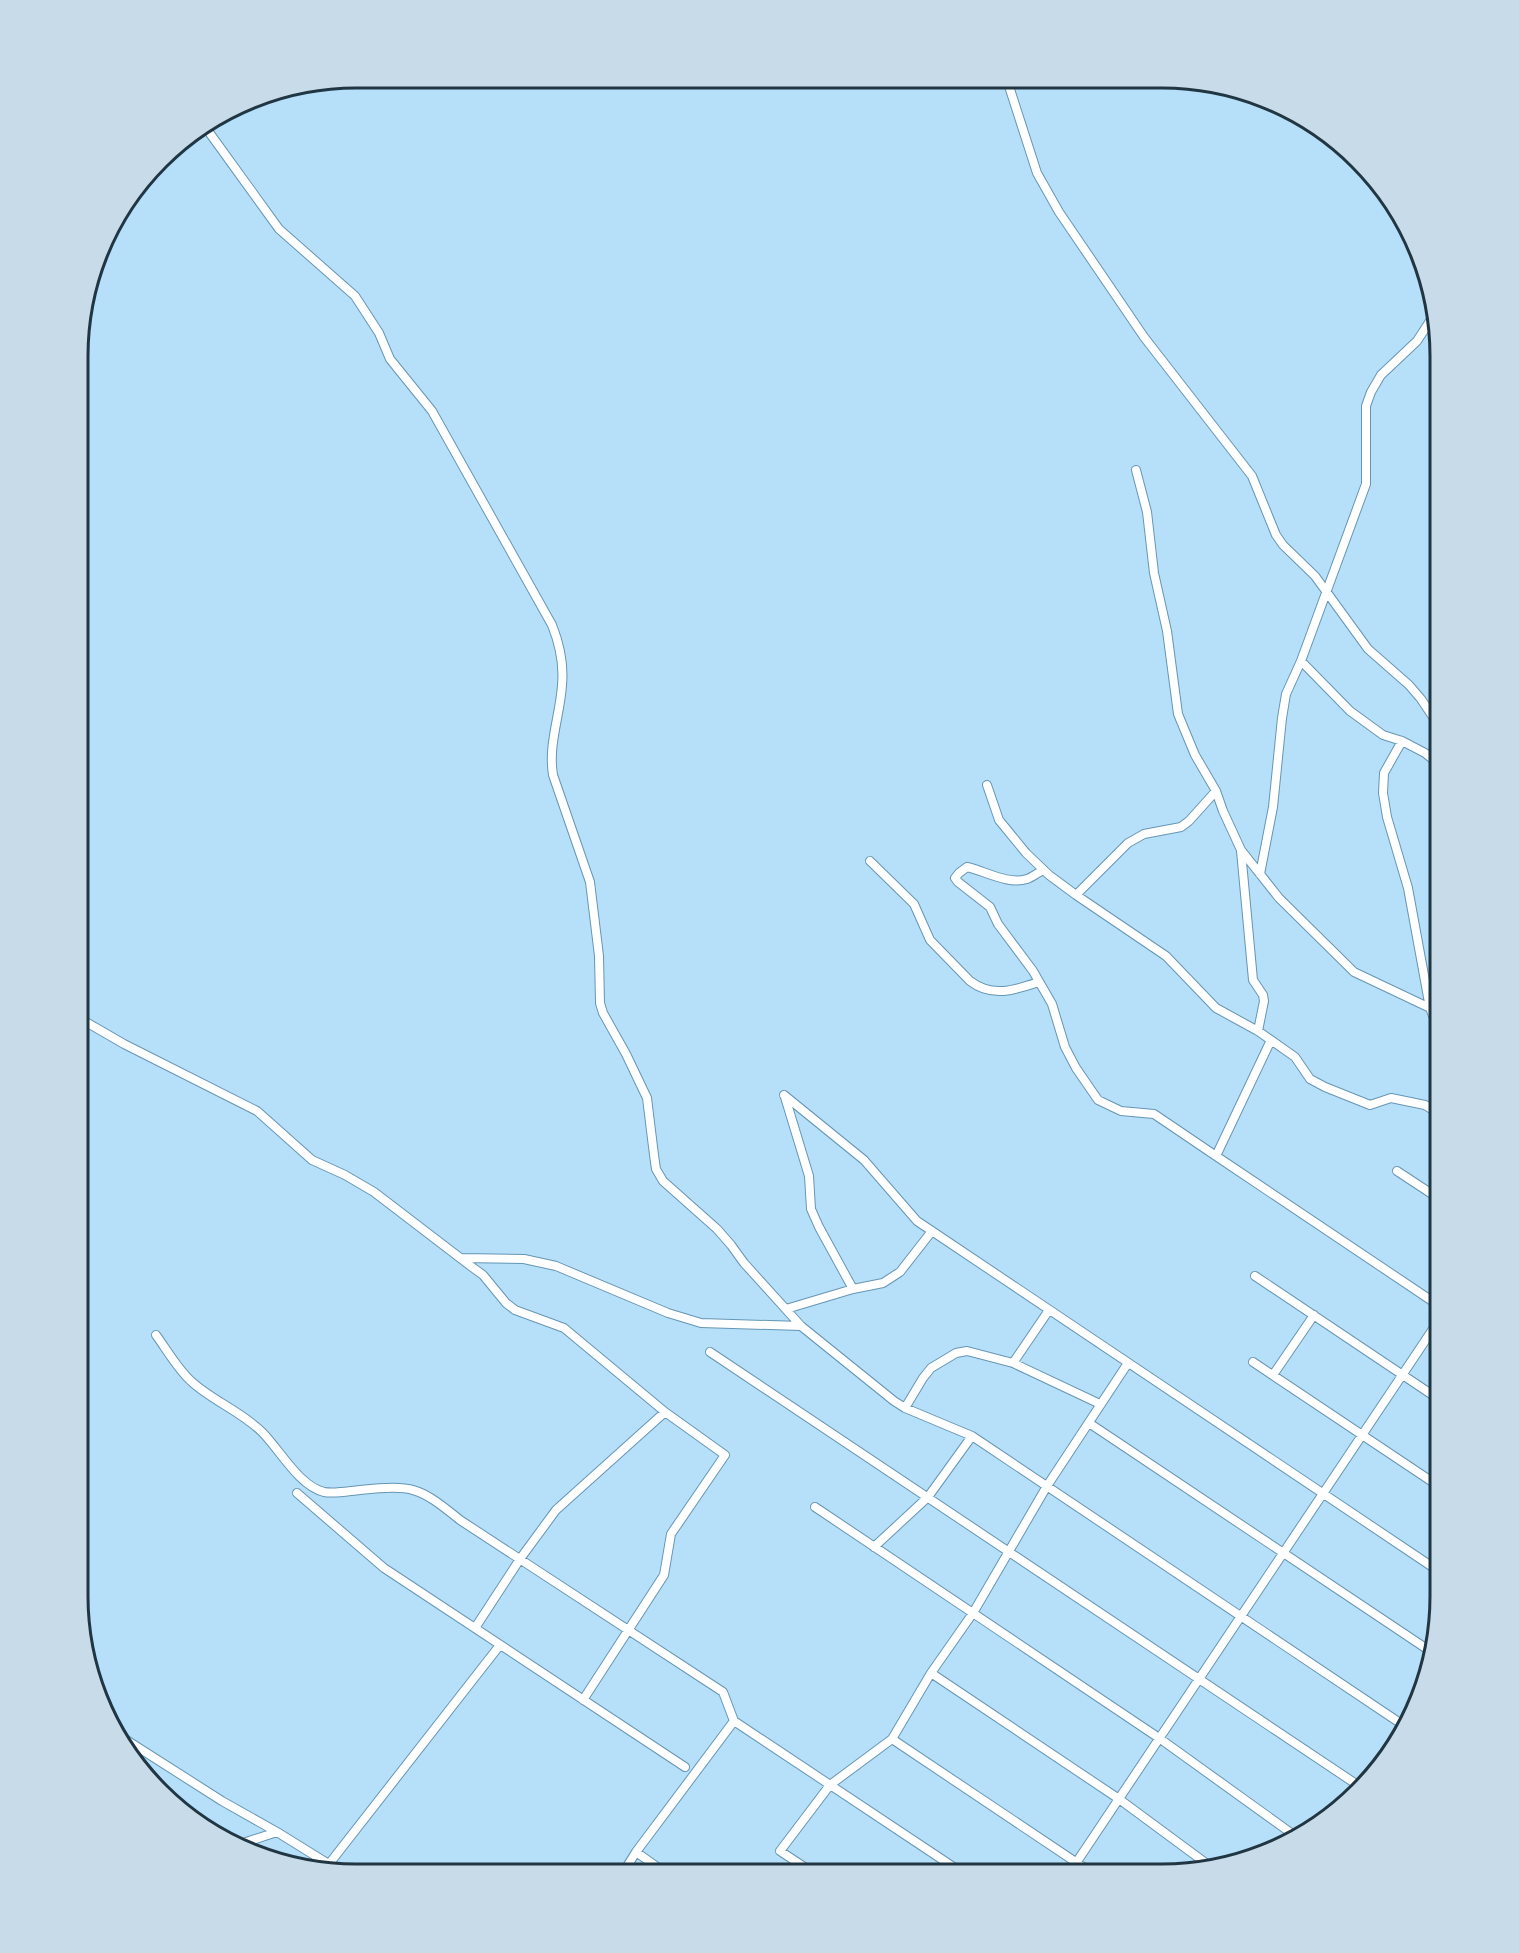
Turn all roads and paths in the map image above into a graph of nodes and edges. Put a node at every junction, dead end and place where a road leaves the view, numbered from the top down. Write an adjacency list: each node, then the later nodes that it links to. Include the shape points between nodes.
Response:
1 (1010, 88): 5 (street, via 1037,173 1059,212 1144,337 1252,476 1276,536)
2 (210, 133): 31 (street, via 279,229 356,296 390,358 432,411 545,610 562,660 562,686 550,759 553,775 590,882 600,1004 646,1098 656,1169 663,1181 717,1229)
3 (1428, 324): 5 (street, via 1417,341 1381,375 1371,392 1366,406 1366,484)
4 (1136, 470): 11 (street, via 1147,512 1178,714 1194,755)
5 (1326, 591): 6 (street); 7 (street, via 1368,649 1408,685)
6 (1301, 661): 8 (street, via 1350,711 1383,735); 15 (street, via 1286,694 1273,807)
7 (1430, 712)
8 (1402, 741): 9 (street); 18 (street, via 1384,773 1383,793 1408,888)
9 (1430, 757)
10 (987, 785): 14 (street, via 999,820)
11 (1216, 791): 12 (street); 16 (street, via 1182,827 1144,834 1128,843)
12 (1241, 850): 15 (street); 20 (street, via 1253,980 1264,1001)
13 (870, 861): 17 (street, via 914,904 930,940 977,987 1002,992)
14 (1044, 870): 16 (street); 17 (street, via 1013,880 967,867 956,878 990,907)
15 (1260, 874): 18 (street, via 1354,972)
16 (1076, 895): 20 (street, via 1166,956 1216,1008)
17 (1040, 982): 23 (street, via 1052,1004 1065,1047 1098,1100 1121,1111 1155,1114)
18 (1430, 1008)
19 (88, 1023): 27 (street, via 257,1111 312,1160 375,1192)
20 (1258, 1031): 21 (street)
21 (1271, 1040): 22 (street, via 1295,1057 1310,1079 1325,1087 1370,1105 1391,1098); 23 (street)
22 (1430, 1108)
23 (1216, 1156): 30 (street)
24 (1397, 1171): 25 (street)
25 (1430, 1193)
26 (932, 1231): 29 (street, via 900,1272 884,1283); 29 (street, via 916,1221 864,1160 784,1095 809,1176 811,1209); 32 (street)
27 (461, 1258): 34 (street, via 524,1258 556,1266 701,1323); 46 (street, via 483,1275 515,1310 564,1328)
28 (1255, 1276): 33 (street)
29 (852, 1289): 31 (street)
30 (1430, 1299)
31 (786, 1309): 34 (street)
32 (1049, 1310): 39 (street); 40 (street)
33 (1314, 1315): 41 (street); 42 (street)
34 (801, 1326): 45 (street)
35 (1430, 1332): 42 (street)
36 (156, 1335): 59 (street, via 192,1382 261,1430 304,1481 315,1488 334,1493 408,1488 434,1499)
37 (710, 1352): 54 (street)
38 (1253, 1362): 41 (street)
39 (1013, 1363): 44 (street); 45 (street, via 968,1350 956,1353 931,1368)
40 (1128, 1363): 44 (street); 53 (street)
41 (1273, 1375): 48 (street)
42 (1402, 1375): 43 (street); 48 (street)
43 (1430, 1393)
44 (1100, 1404): 47 (street)
45 (905, 1408): 49 (street)
46 (665, 1412): 59 (street, via 556,1510); 64 (street, via 725,1455 671,1534 664,1575)
47 (1089, 1423): 51 (street); 58 (street)
48 (1362, 1435): 50 (street); 53 (street)
49 (972, 1436): 51 (street); 54 (street)
50 (1430, 1480)
51 (1047, 1486): 57 (street); 62 (street)
52 (297, 1493): 63 (street, via 384,1568)
53 (1323, 1493): 58 (street); 60 (street)
54 (928, 1497): 56 (street); 57 (street)
55 (815, 1507): 56 (street)
56 (874, 1547): 61 (street)
57 (1009, 1552): 61 (street); 68 (street)
58 (1283, 1553): 62 (street); 66 (street)
59 (520, 1559): 63 (street); 64 (street)
60 (1430, 1565)
61 (973, 1613): 67 (street); 72 (street)
62 (1241, 1616): 68 (street); 71 (street)
63 (475, 1628): 65 (street)
64 (629, 1630): 69 (street); 70 (street, via 723,1692)
65 (500, 1644): 69 (street); 85 (street)
66 (1425, 1648)
67 (931, 1673): 73 (street); 78 (street)
68 (1199, 1679): 72 (street); 76 (street)
69 (583, 1700): 75 (street)
70 (734, 1721): 77 (street); 82 (street)
71 (1399, 1722)
72 (1160, 1738): 78 (street); 80 (street)
73 (892, 1739): 77 (street); 84 (street)
74 (134, 1745): 79 (street)
75 (685, 1767)
76 (1355, 1783)
77 (830, 1785): 88 (street, via 780,1851); 89 (street)
78 (1119, 1799): 83 (street); 84 (street)
79 (277, 1832): 81 (street); 85 (street)
80 (1290, 1832)
81 (249, 1842)
82 (636, 1852): 86 (street); 87 (street)
83 (1204, 1861)
84 (1077, 1862): 90 (street)
85 (329, 1863)
86 (629, 1864)
87 (653, 1864)
88 (800, 1864)
89 (949, 1864)
90 (1080, 1864)

